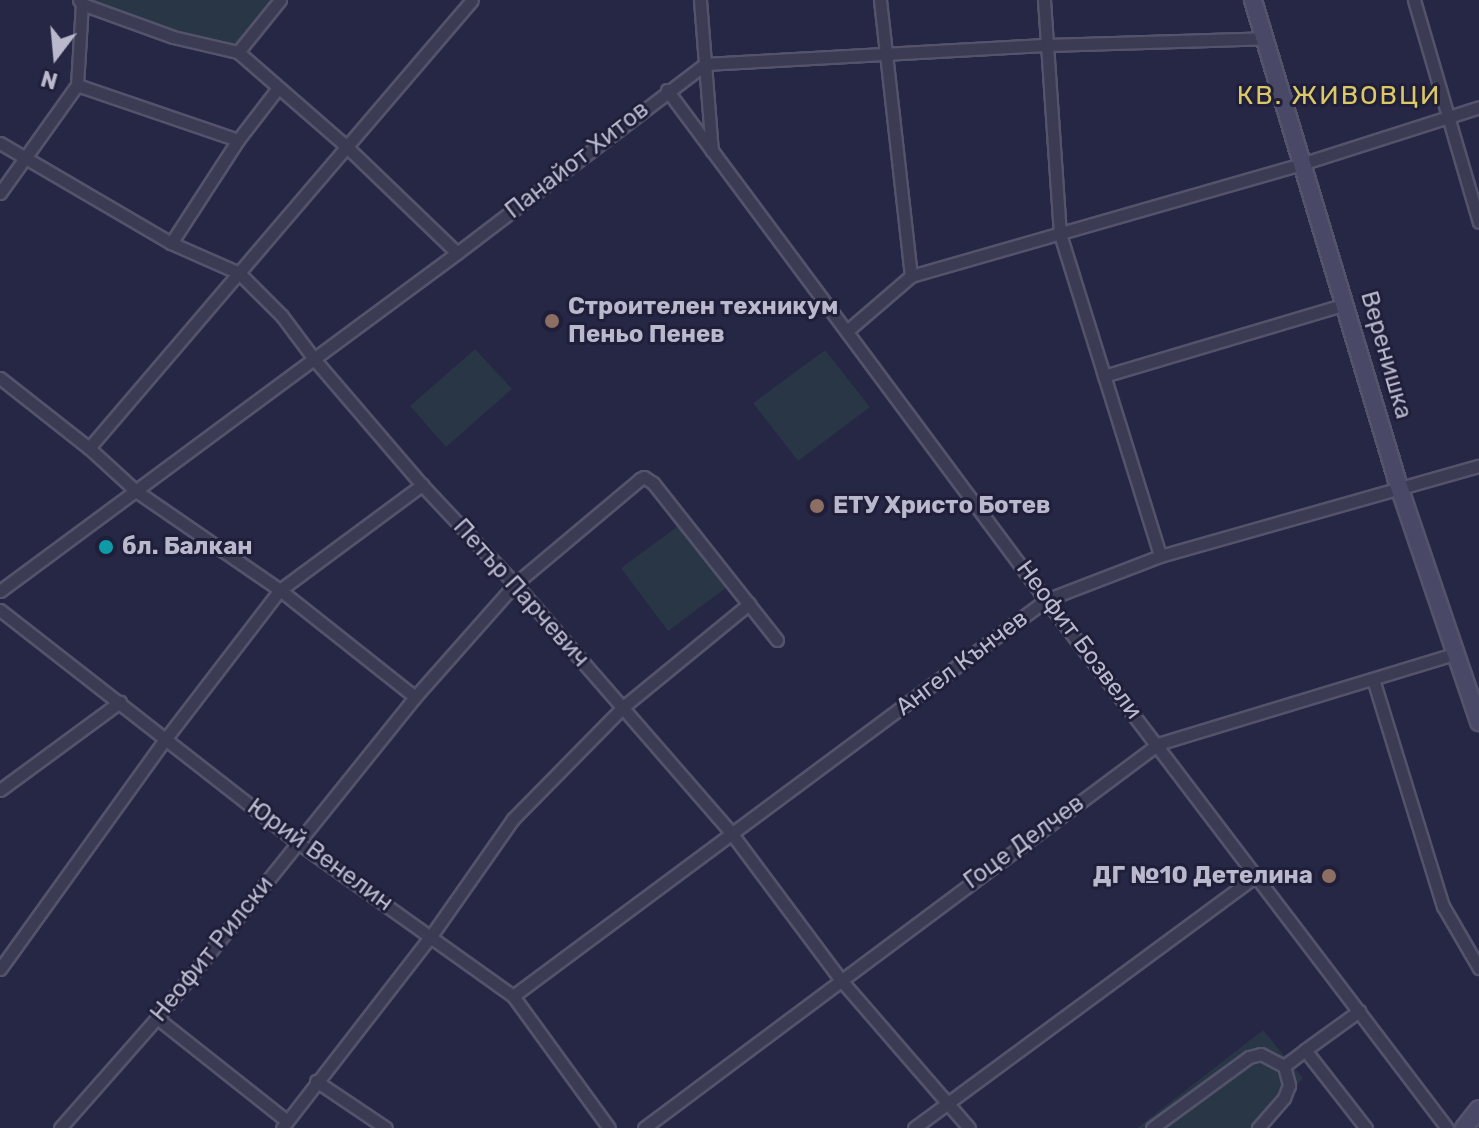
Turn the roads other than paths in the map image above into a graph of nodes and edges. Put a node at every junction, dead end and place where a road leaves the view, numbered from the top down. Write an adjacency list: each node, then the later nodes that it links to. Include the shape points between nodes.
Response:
1 (280, 0): 11 (street)
2 (472, 0): 21 (street)
3 (700, 0): 13 (street)
4 (880, 0): 12 (street)
5 (1044, 0): 10 (street)
6 (1253, 0): 9 (main road, Веренишка)
7 (1414, 0): 18 (street)
8 (80, 2): 11 (street, via 173,37); 14 (street)
9 (1266, 38): 10 (street); 24 (main road, Веренишка)
10 (1048, 45): 12 (street); 27 (street)
11 (238, 52): 15 (street)
12 (885, 56): 13 (street); 31 (street)
13 (705, 64): 16 (street, Панайот Хитов); 22 (street)
14 (77, 85): 19 (street); 23 (street)
15 (278, 88): 19 (street); 21 (street)
16 (667, 90): 22 (street, Неофит Бозвели); 29 (street, Панайот Хитов)
17 (1479, 107): 18 (street)
18 (1447, 118): 24 (street); 26 (street)
19 (238, 140): 28 (street)
20 (0, 143): 23 (street, Петър Парчевич)
21 (348, 148): 29 (street); 30 (street)
22 (712, 152): 33 (street, Неофит Бозвели)
23 (24, 159): 25 (street); 28 (street, Петър Парчевич)
24 (1304, 163): 27 (street); 32 (main road, Веренишка)
25 (0, 193)
26 (1479, 222)
27 (1060, 234): 31 (street); 35 (street)
28 (171, 243): 30 (street, Петър Парчевич)
29 (457, 253): 34 (street, Панайот Хитов)
30 (239, 273): 34 (street, Петър Парчевич, via 282,316); 37 (street)
31 (911, 276): 33 (street)
32 (1346, 304): 35 (street); 40 (main road, Веренишка)
33 (847, 331): 46 (street, Неофит Бозвели)
34 (314, 359): 39 (street, Петър Парчевич); 41 (street, Панайот Хитов)
35 (1104, 376): 42 (street)
36 (0, 378): 37 (street)
37 (89, 448): 41 (street)
38 (1479, 466): 40 (street, Ангел Кънчев)
39 (422, 485): 43 (street, Петър Парчевич); 44 (street)
40 (1401, 489): 42 (street, Ангел Кънчев); 50 (main road, Веренишка)
41 (136, 491): 44 (street); 45 (street, Панайот Хитов)
42 (1160, 556): 46 (street, Ангел Кънчев)
43 (515, 584): 47 (street, Неофит Рилски, via 644,477); 52 (street, Неофит Рилски); 54 (street, Петър Парчевич)
44 (280, 590): 52 (street); 56 (street)
45 (0, 591)
46 (1046, 600): 57 (street, Неофит Бозвели); 59 (street, Ангел Кънчев)
47 (749, 604): 49 (street); 54 (street)
48 (0, 610): 53 (street, Юрий Венелин)
49 (777, 640)
50 (1454, 654): 51 (street, Гоце Делчев); 55 (main road, Веренишка)
51 (1373, 679): 57 (street, Гоце Делчев); 63 (street, via 1443,906)
52 (415, 697): 60 (street, Неофит Рилски)
53 (120, 702): 56 (street, Юрий Венелин); 58 (street)
54 (623, 707): 59 (street, Петър Парчевич); 62 (street, via 513,819)
55 (1479, 722)
56 (167, 737): 60 (street, Юрий Венелин); 64 (street)
57 (1158, 744): 61 (street, Неофит Бозвели); 65 (street, Гоце Делчев)
58 (0, 790)
59 (732, 834): 65 (street, Петър Парчевич); 66 (street, Ангел Кънчев)
60 (297, 842): 62 (street, Юрий Венелин); 68 (street, Неофит Рилски)
61 (1256, 876): 67 (street, Неофит Бозвели); 72 (street)
62 (431, 936): 66 (street, Юрий Венелин); 71 (street)
63 (1479, 968)
64 (0, 969)
65 (840, 979): 72 (street, Петър Парчевич); 78 (street, Гоце Делчев)
66 (513, 996): 77 (street, Юрий Венелин)
67 (1359, 1011): 69 (street); 84 (street, Неофит Бозвели)
68 (157, 1018): 74 (street); 75 (street, Неофит Рилски)
69 (1305, 1050): 70 (street); 83 (street)
70 (1284, 1066): 81 (street, via 1254,1054); 82 (street, via 1288,1091)
71 (316, 1081): 74 (street); 76 (street)
72 (947, 1103): 79 (street); 80 (street, Петър Парчевич)
73 (1479, 1109): 85 (main road)
74 (284, 1125)
75 (60, 1128)
76 (386, 1128)
77 (609, 1128)
78 (644, 1128)
79 (914, 1128)
80 (969, 1128)
81 (1152, 1128)
82 (1258, 1128)
83 (1366, 1128)
84 (1447, 1128)
85 (1464, 1128)

